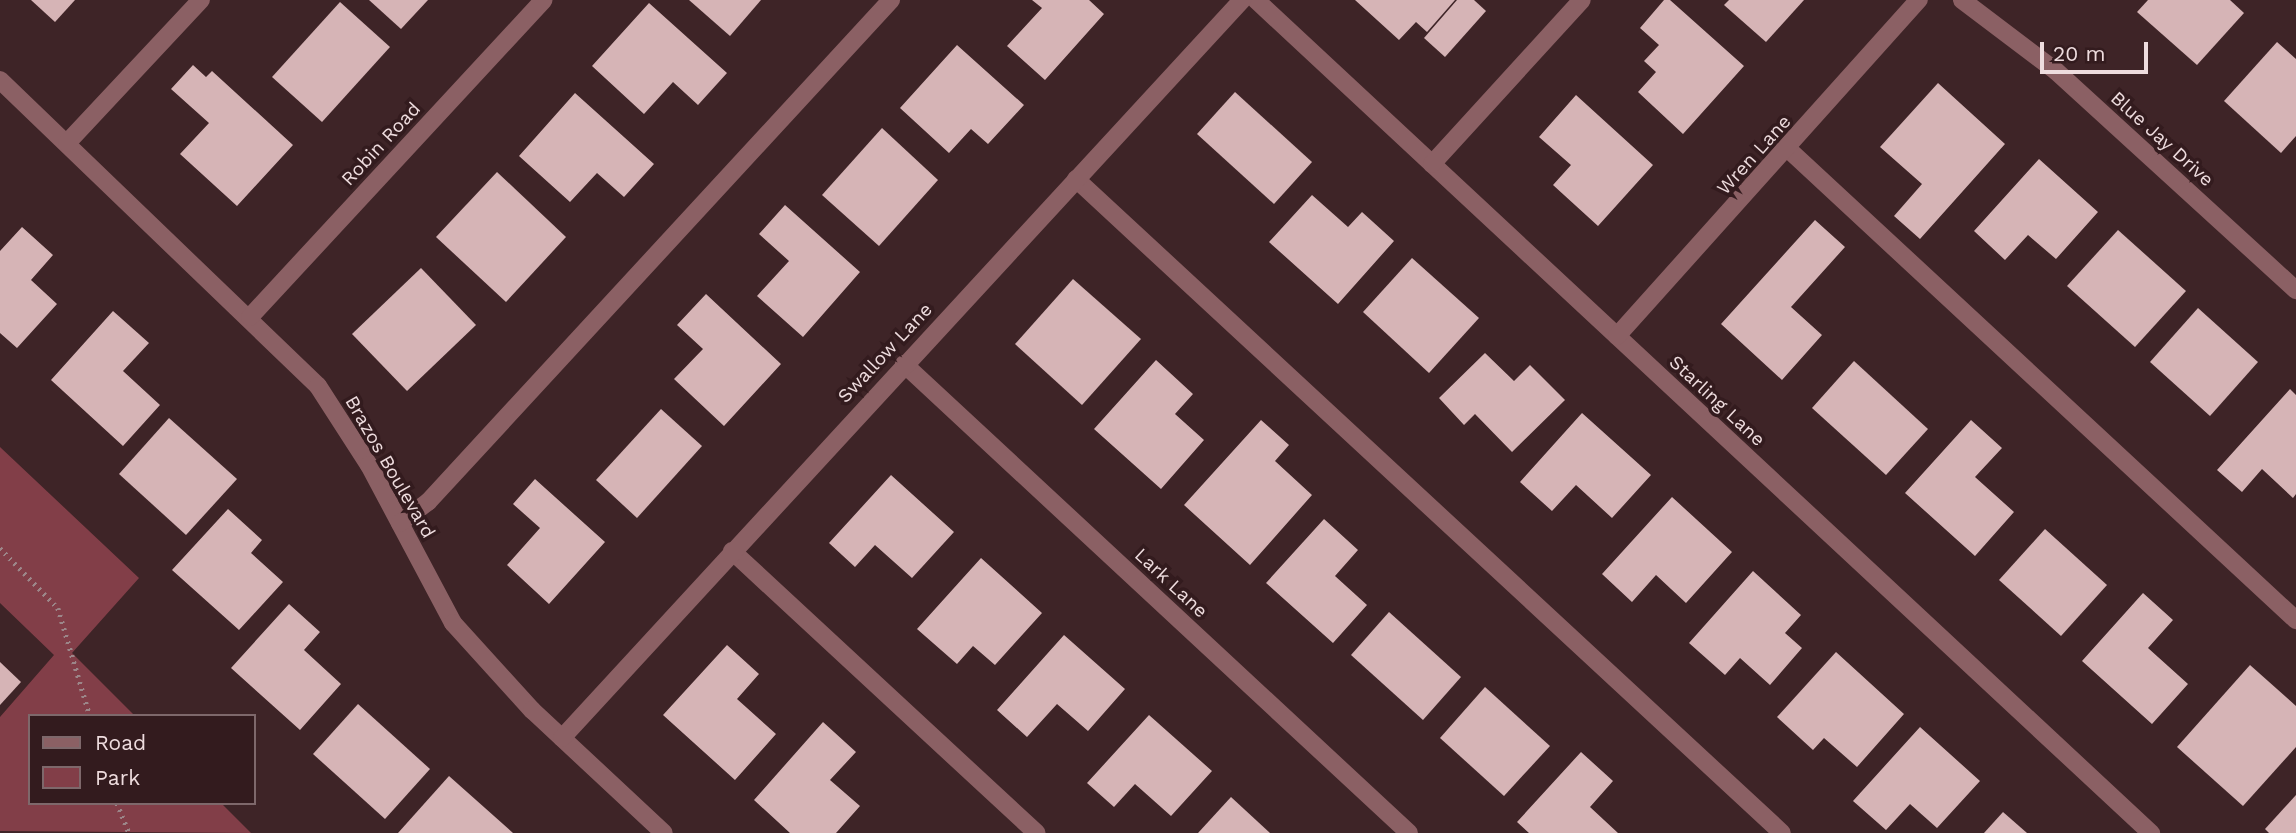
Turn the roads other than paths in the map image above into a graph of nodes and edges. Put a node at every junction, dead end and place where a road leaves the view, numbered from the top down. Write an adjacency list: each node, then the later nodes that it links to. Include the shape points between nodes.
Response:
1 (201, 0): 10 (street)
2 (544, 0): 15 (street, Robin Road)
3 (891, 0): 18 (street, via 428,502)
4 (1242, 0): 13 (street, Swallow Lane)
5 (1256, 0): 12 (street, Starling Lane)
6 (1582, 0): 12 (street)
7 (1919, 0): 11 (street, Wren Lane)
8 (1962, 0): 14 (street, Blue Jay Drive, via 2056,71)
9 (0, 79): 10 (street, Brazos Boulevard)
10 (67, 143): 15 (street, Brazos Boulevard)
11 (1788, 149): 16 (street, Wren Lane); 20 (street)
12 (1432, 164): 16 (street, Starling Lane)
13 (1076, 179): 17 (street, Swallow Lane); 25 (street)
14 (2296, 290)
15 (250, 317): 18 (street, Brazos Boulevard, via 318,386)
16 (1617, 336): 26 (street, Starling Lane)
17 (904, 364): 19 (street, Swallow Lane); 24 (street, Lark Lane)
18 (400, 523): 21 (street, Brazos Boulevard, via 453,623)
19 (732, 551): 21 (street, Swallow Lane); 23 (street)
20 (2296, 620)
21 (562, 738): 22 (street, Brazos Boulevard)
22 (664, 833)
23 (1037, 833)
24 (1409, 833)
25 (1782, 833)
26 (2151, 833)

